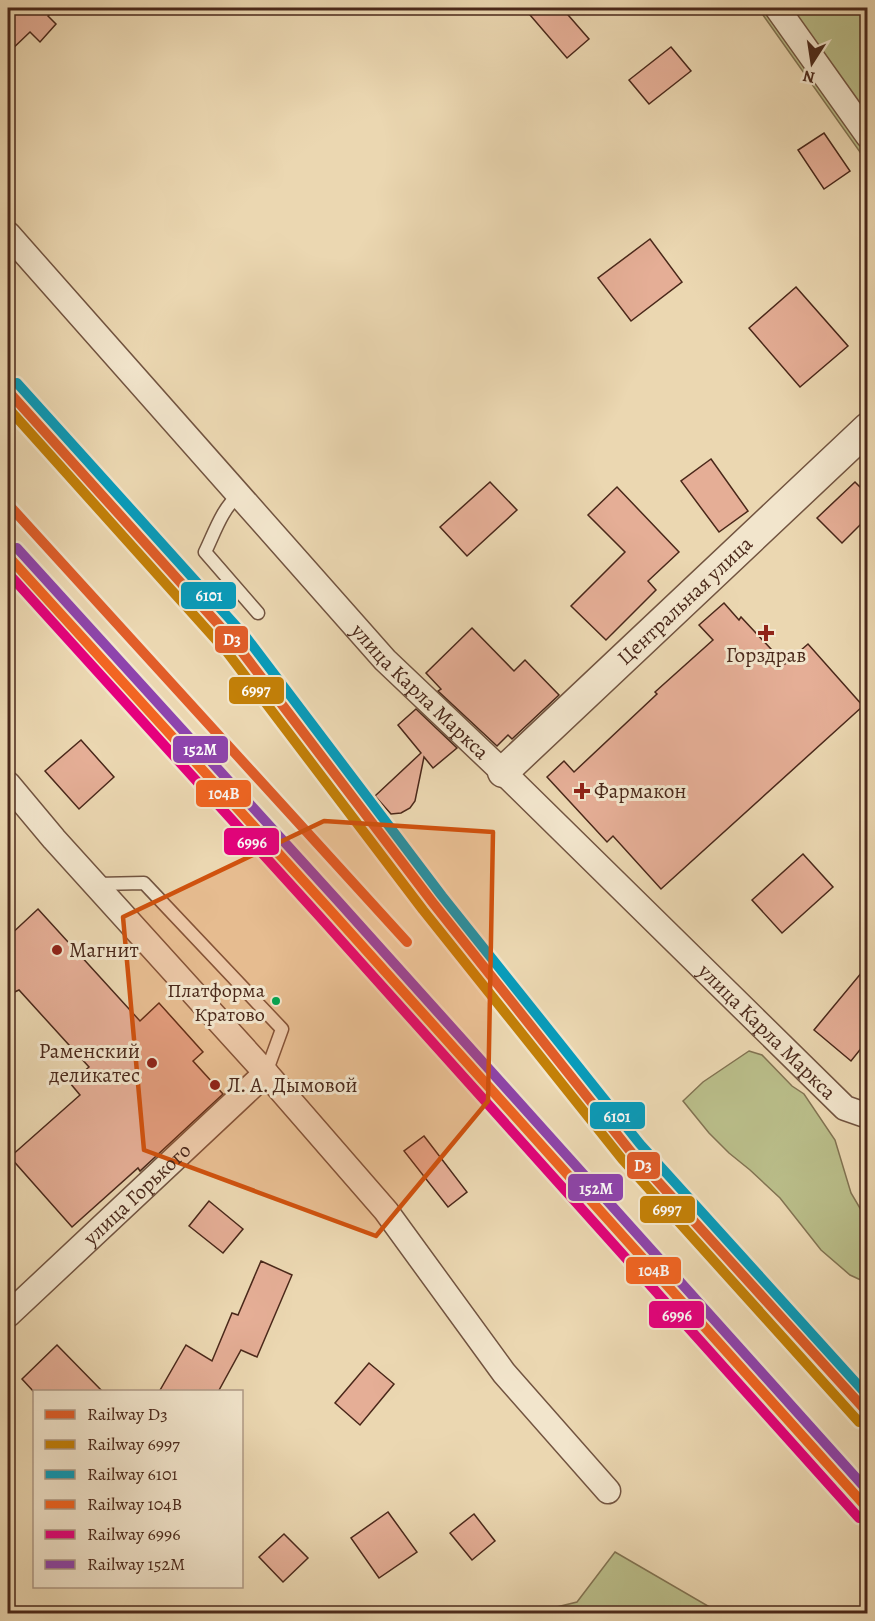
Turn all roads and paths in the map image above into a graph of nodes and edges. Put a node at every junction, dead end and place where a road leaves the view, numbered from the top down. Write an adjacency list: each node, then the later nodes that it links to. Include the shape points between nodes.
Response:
1 (777, 8): 2 (street)
2 (867, 136)
3 (8, 234): 5 (street, улица Карла Маркса)
4 (867, 428): 7 (street, Центральная улица)
5 (239, 495): 6 (lane, via 221,518 205,552); 7 (street, улица Карла Маркса, via 385,660)
6 (258, 613)
7 (503, 772): 11 (street, улица Карла Маркса, via 845,1108)
8 (8, 784): 9 (street)
9 (95, 884): 10 (street); 10 (lane, via 144,882 282,1029)
10 (266, 1073): 12 (street, улица Горького); 13 (street, via 386,1212 504,1373)
11 (867, 1116)
12 (8, 1315)
13 (608, 1491)

